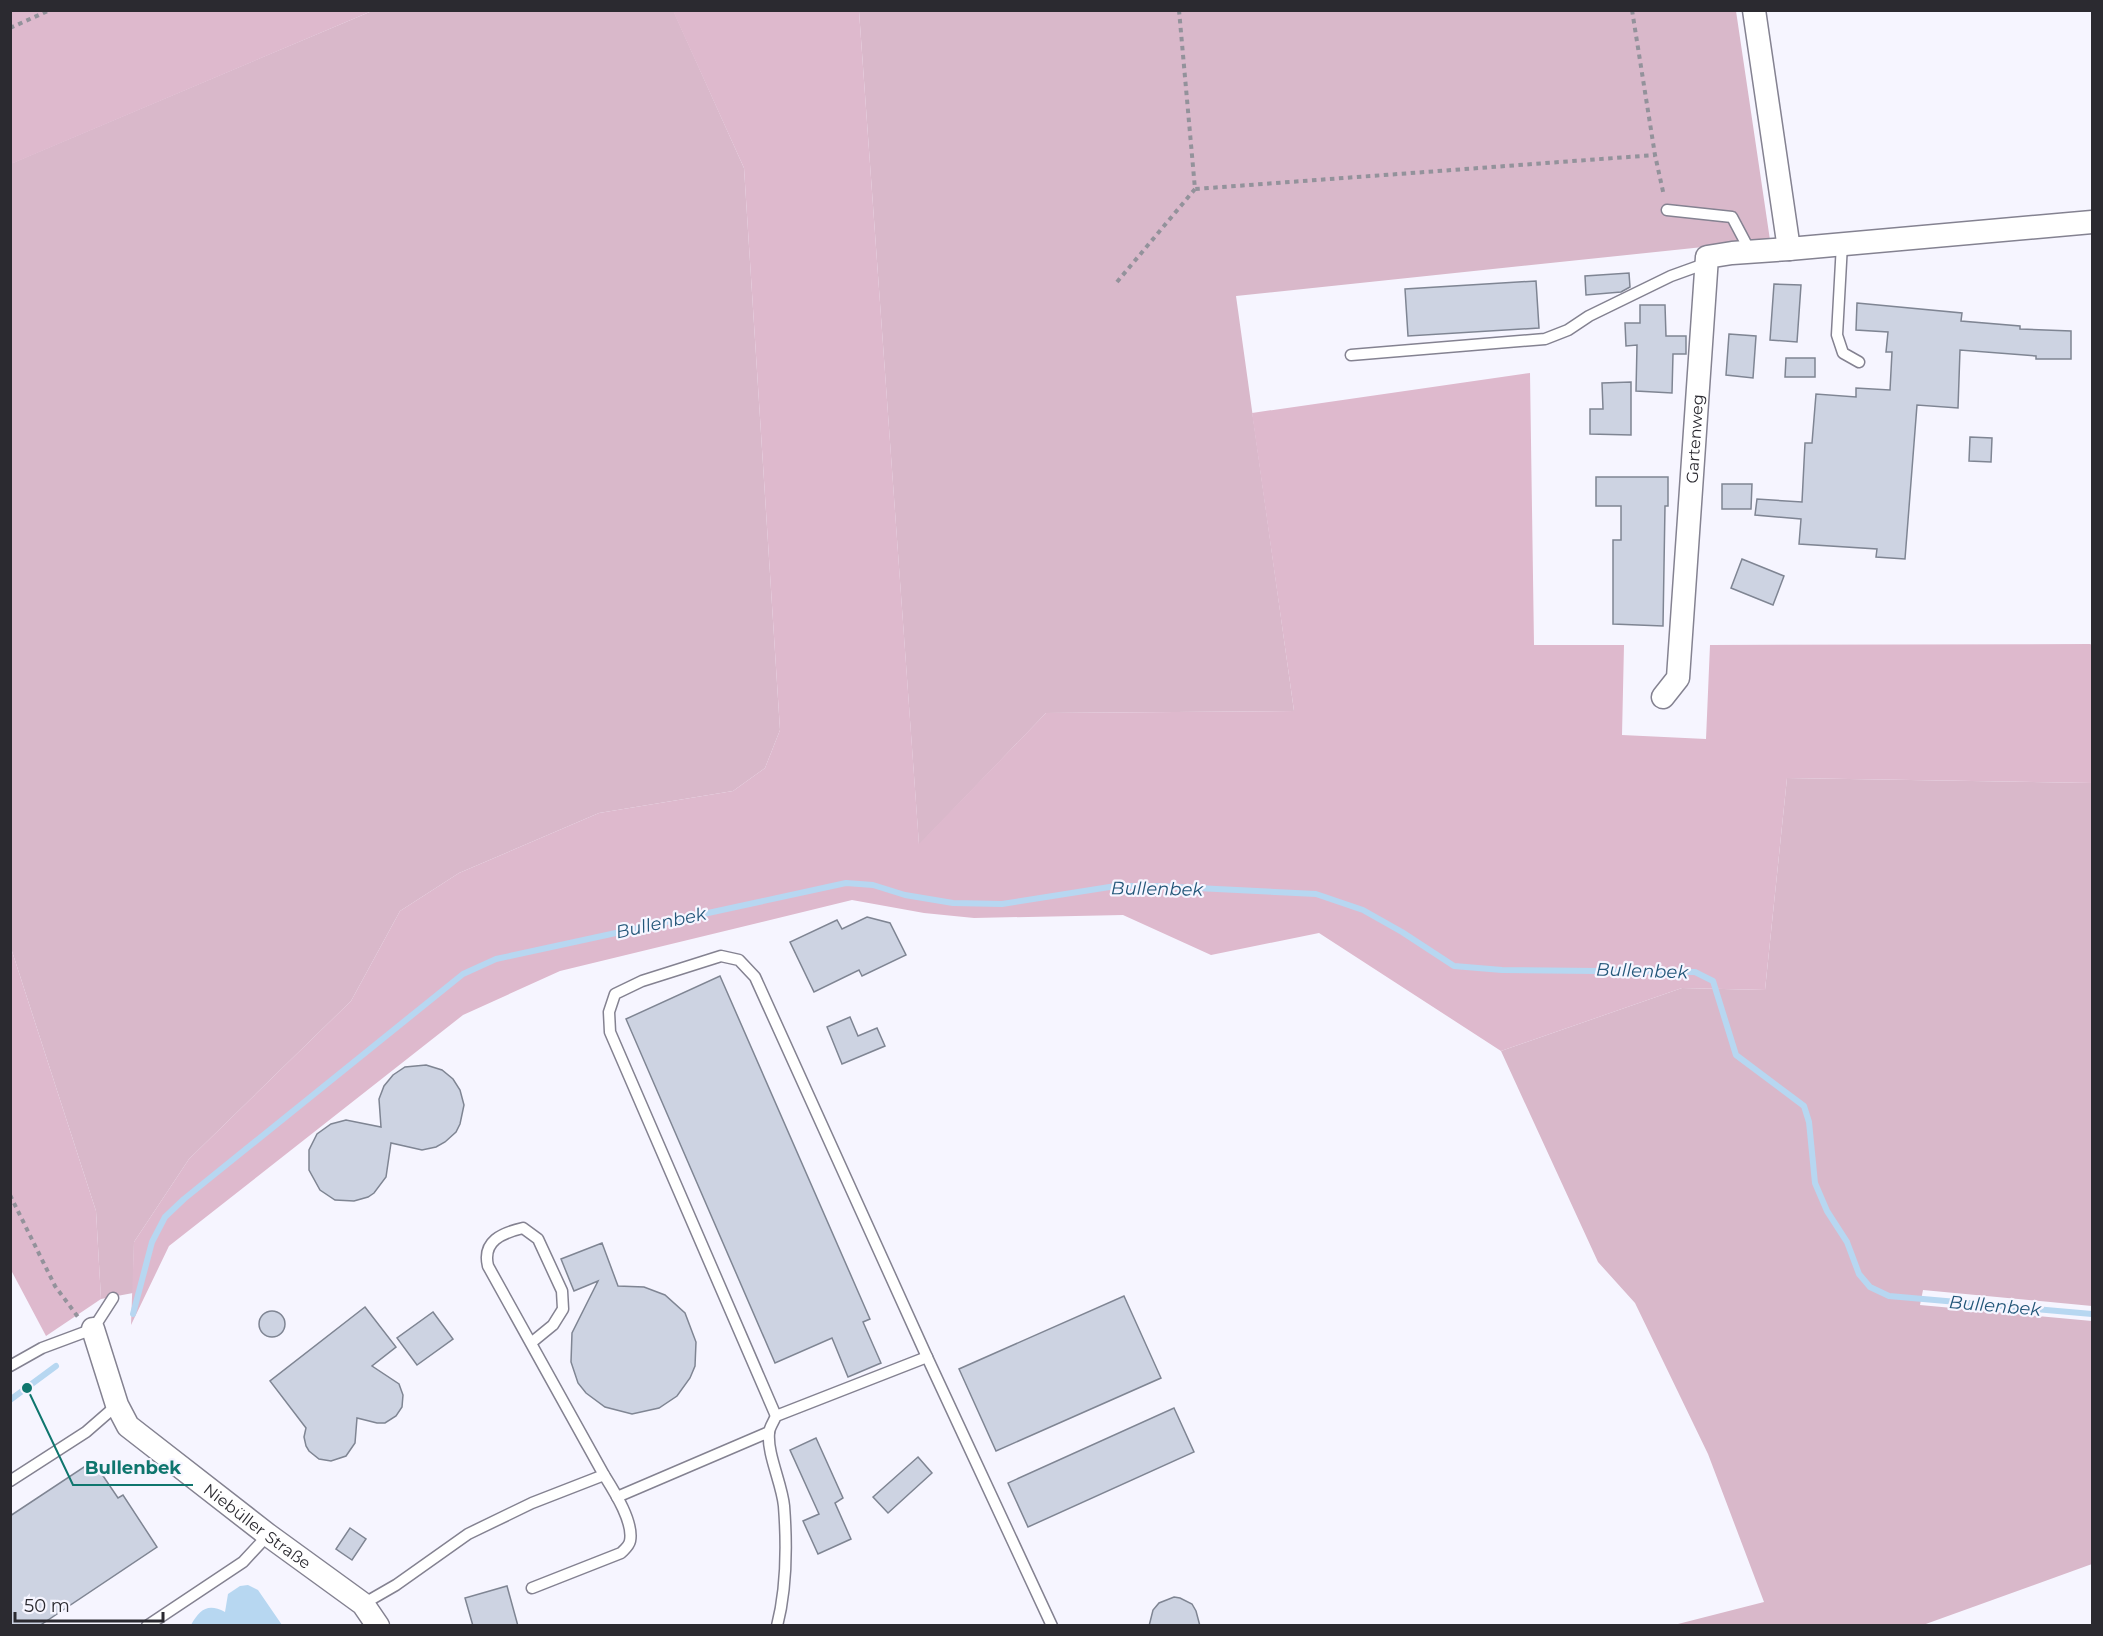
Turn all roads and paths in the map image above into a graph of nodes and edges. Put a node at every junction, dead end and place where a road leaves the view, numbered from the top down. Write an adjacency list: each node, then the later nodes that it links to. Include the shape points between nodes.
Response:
1 (50, 10): 5 (path)
2 (1179, 10): 7 (path)
3 (1632, 10): 6 (path)
4 (1754, 10): 11 (street)
5 (10, 28)
6 (1655, 154): 7 (path); 8 (path)
7 (1195, 189): 14 (path)
8 (1667, 210): 12 (lane, via 1732,217)
9 (2092, 222): 10 (street)
10 (1842, 244): 11 (street); 16 (lane, via 1836,335 1843,353)
11 (1789, 249): 12 (street)
12 (1750, 251): 13 (street, via 1707,257)
13 (1707, 263): 15 (lane, via 1645,288 1545,339); 17 (street, Gartenweg, via 1678,678)
14 (1118, 282)
15 (1351, 355)
16 (1859, 362)
17 (1663, 697)
18 (10, 1195): 20 (path, via 55,1286 79,1318)
19 (113, 1298): 20 (lane)
20 (93, 1329): 23 (lane, via 42,1348); 24 (street, Niebüller Straße)
21 (531, 1343): 21 (lane, via 486,1257 492,1241 523,1228 538,1239 562,1291 563,1309 553,1325); 27 (lane)
22 (927, 1358): 25 (lane); 25 (lane, via 755,978 739,960 721,956 642,981 615,994 609,1012 610,1032); 36 (lane)
23 (10, 1366)
24 (117, 1405): 28 (lane, via 86,1432); 30 (street, Niebüller Straße, via 128,1426)
25 (776, 1416): 26 (lane)
26 (769, 1432): 29 (lane); 35 (lane, via 784,1503 785,1568)
27 (604, 1475): 29 (lane); 32 (lane, via 468,1534)
28 (10, 1481)
29 (617, 1497): 31 (lane, via 631,1530 629,1544 621,1553)
30 (268, 1535): 32 (street, Niebüller Straße); 33 (lane, via 243,1562)
31 (532, 1588)
32 (363, 1604): 34 (street, Niebüller Straße)
33 (147, 1626)
34 (378, 1626)
35 (777, 1626)
36 (1052, 1626)

